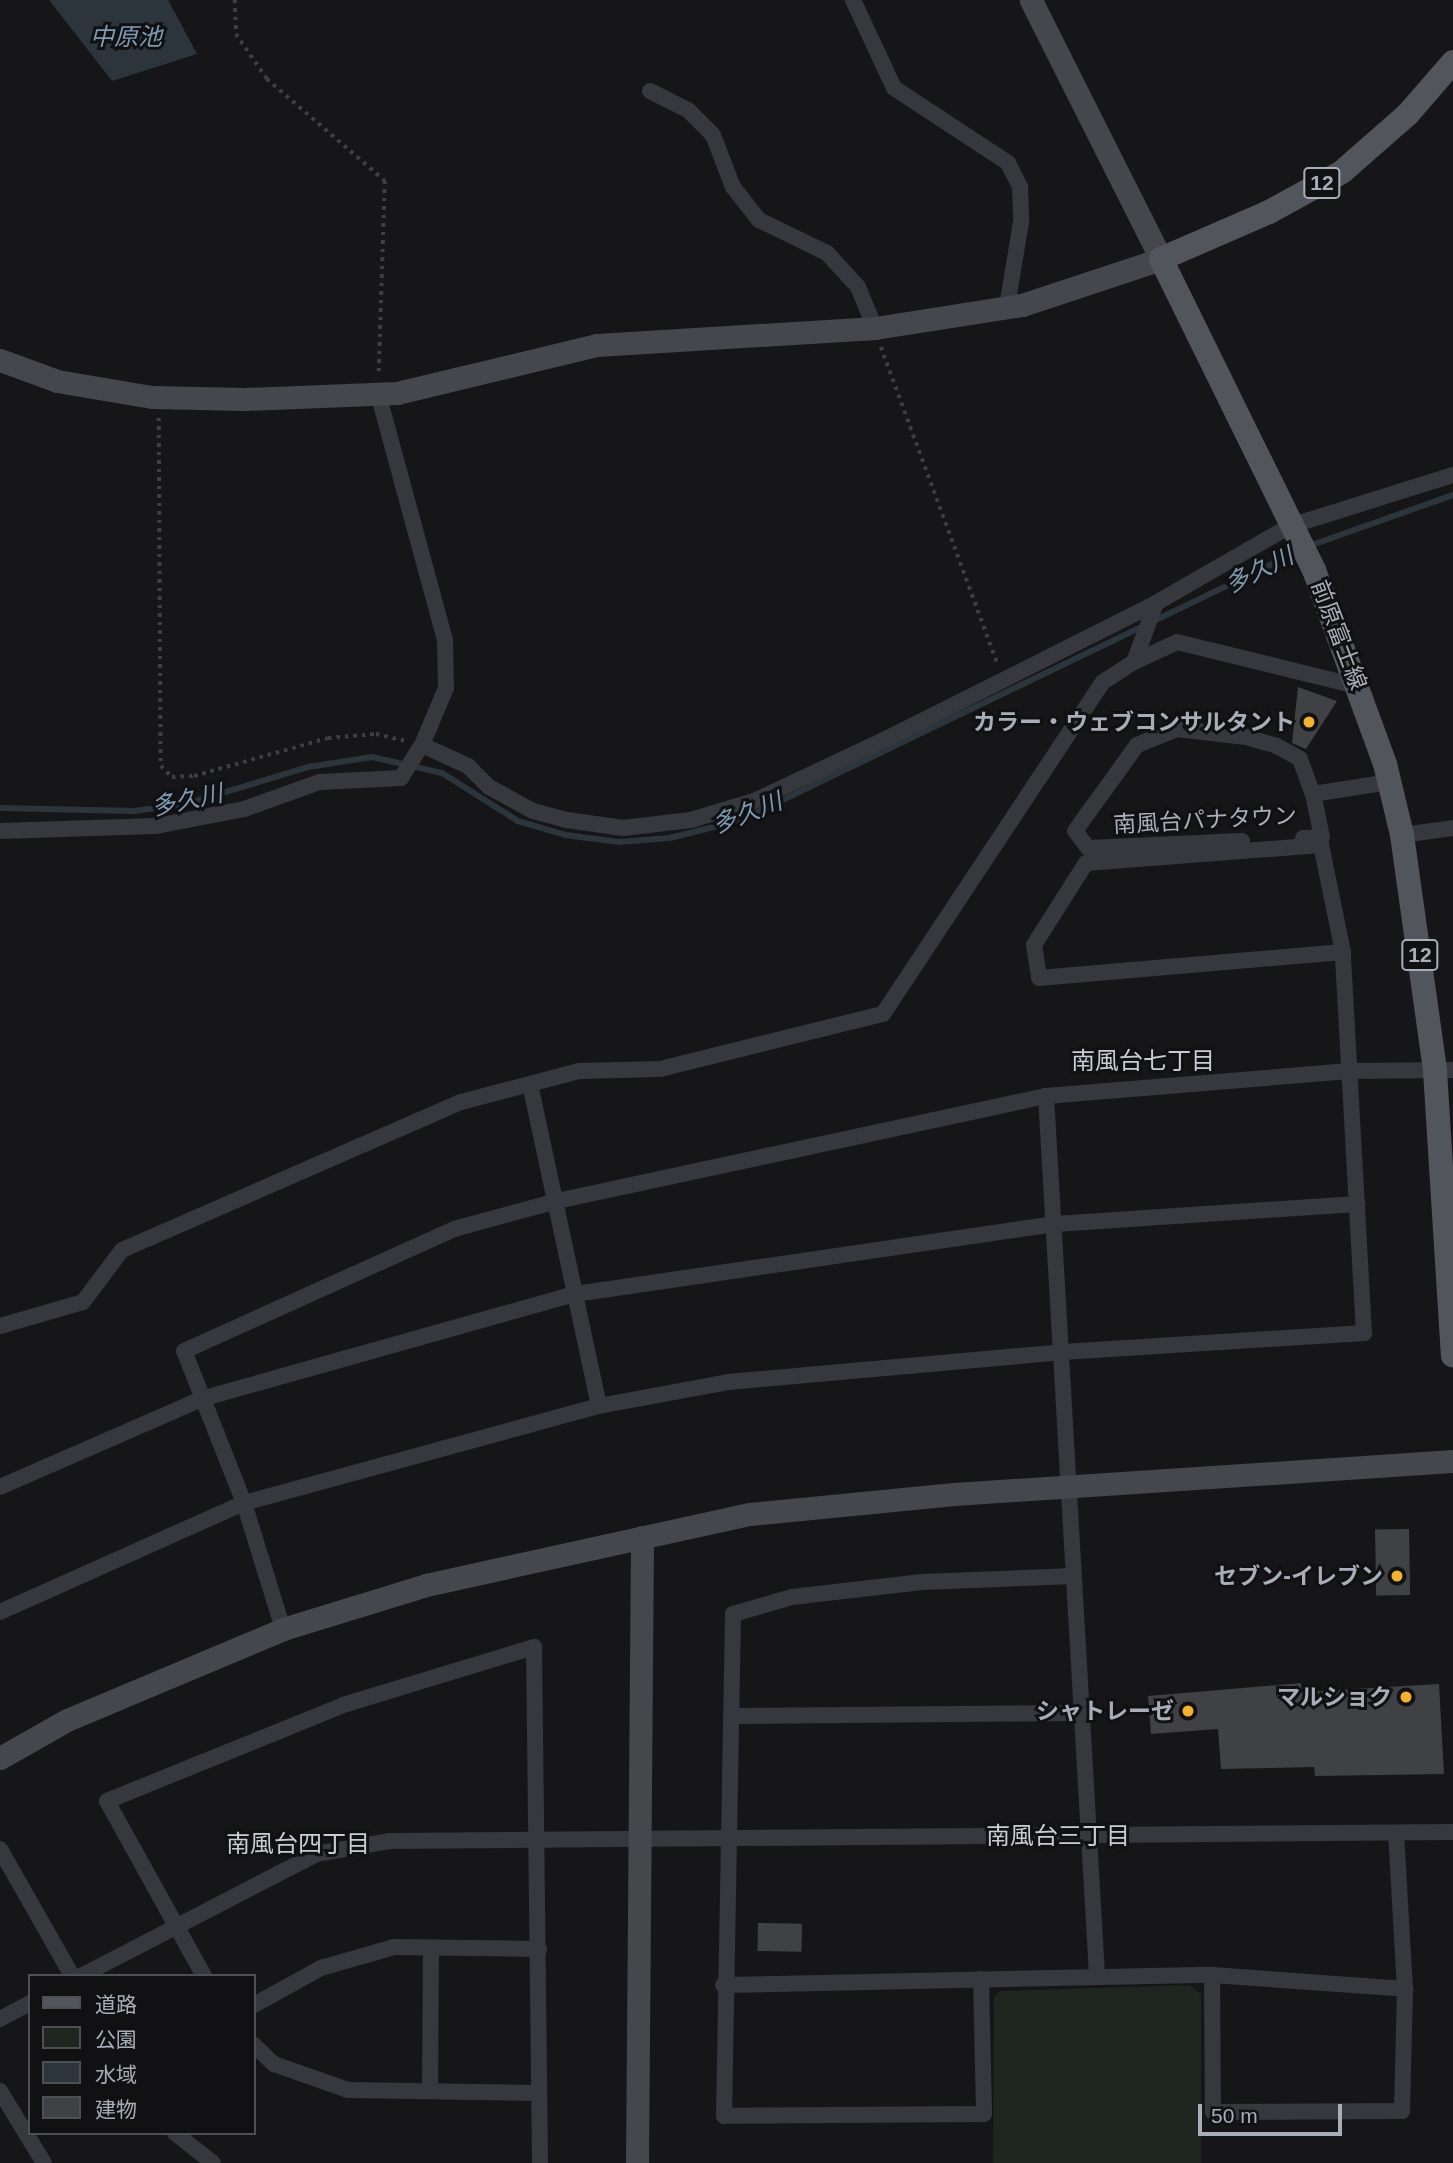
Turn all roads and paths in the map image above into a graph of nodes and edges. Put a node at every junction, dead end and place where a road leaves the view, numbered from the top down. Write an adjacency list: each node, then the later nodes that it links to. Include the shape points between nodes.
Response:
1 (235, 0): 10 (path, via 236,34 267,79 385,181)
2 (853, 0): 7 (street, via 894,88 983,142 1008,163 1020,187 1021,222)
3 (1031, 0): 6 (street)
4 (1453, 62): 6 (main road, 12, via 1408,114 1342,172 1269,212)
5 (650, 91): 8 (street, via 688,110 713,135 733,187 760,220 827,253 858,287)
6 (1161, 259): 7 (street); 13 (main road, 前原富士線 / 12)
7 (1007, 307): 8 (street)
8 (875, 328): 10 (street, via 597,345); 16 (path)
9 (0, 360): 11 (street, via 57,381)
10 (378, 394): 11 (street); 18 (street, via 445,639 446,688)
11 (160, 397): 18 (path, via 161,766 172,777 194,776 328,738 376,734)
12 (1453, 475): 13 (street)
13 (1290, 526): 14 (street); 17 (main road, 前原富士線 / 12, via 1314,570)
14 (1156, 603): 15 (street); 16 (street)
15 (1134, 662): 17 (street, via 1177,642); 27 (street, via 1103,682 883,1014 660,1069 579,1071)
16 (1004, 680): 18 (street, via 754,800 691,820 652,826 599,826 533,811 489,787 468,766)
17 (1360, 687): 19 (main road, 前原富士線 / 12)
18 (419, 751): 22 (street, via 401,778 320,782 244,809 156,826)
19 (1390, 782): 20 (street, 南風台パナタウン); 23 (main road, 前原富士線 / 12)
20 (1313, 794): 20 (street, 南風台パナタウン, via 1300,759 1277,746 1246,737 1177,729 1137,744 1075,831 1088,848 1322,837)
21 (1453, 828): 23 (street)
22 (0, 831)
23 (1402, 835): 25 (main road, 前原富士線 / 12)
24 (1343, 952): 24 (street, via 1039,978 1034,945 1086,863 1321,845); 26 (street)
25 (1444, 1070): 26 (street); 35 (main road, 前原富士線 / 12)
26 (1349, 1071): 28 (street); 30 (street)
27 (530, 1084): 29 (street); 33 (street, via 461,1102 122,1250 83,1302)
28 (1046, 1096): 29 (street); 31 (street)
29 (557, 1201): 32 (street); 36 (street, via 454,1229 184,1351)
30 (1357, 1204): 31 (street); 34 (street, via 1364,1333)
31 (1055, 1224): 32 (street); 34 (street)
32 (575, 1294): 36 (street); 37 (street)
33 (0, 1326)
34 (1063, 1352): 37 (street, via 727,1382); 39 (street)
35 (1453, 1355)
36 (201, 1399): 40 (street); 41 (street)
37 (599, 1406): 41 (street)
38 (1453, 1461): 39 (street)
39 (1069, 1486): 42 (street, via 751,1514); 43 (street)
40 (0, 1487)
41 (244, 1503): 44 (street); 45 (street)
42 (642, 1537): 45 (street, via 426,1585); 51 (street)
43 (1073, 1576): 46 (street); 47 (street, via 922,1583 792,1597 733,1614)
44 (0, 1612)
45 (283, 1629): 48 (street, via 66,1720)
46 (1083, 1713): 47 (street); 52 (street)
47 (731, 1716): 53 (street)
48 (0, 1758)
49 (1453, 1832): 50 (street)
50 (1396, 1834): 52 (street); 66 (street)
51 (641, 1836): 53 (street); 54 (street); 78 (street)
52 (1091, 1837): 53 (street); 62 (street)
53 (729, 1839): 65 (street)
54 (538, 1841): 56 (street, via 389,1841 316,1854); 56 (street, via 534,1647 343,1705 107,1801); 58 (street)
55 (0, 1849): 59 (street)
56 (175, 1926): 60 (street); 61 (street)
57 (431, 1948): 58 (street); 68 (street, via 394,1947 321,1968); 72 (street)
58 (539, 1949): 73 (street)
59 (71, 1974)
60 (85, 1974)
61 (203, 1974)
62 (1097, 1975): 63 (street); 64 (street)
63 (1212, 1975): 66 (street); 66 (street, via 1213,2112 1402,2111)
64 (981, 1979): 65 (street); 65 (street, via 984,2113 724,2116)
65 (723, 1984)
66 (1405, 1989)
67 (28, 2004): 69 (street)
68 (256, 2004)
69 (0, 2019)
70 (256, 2047): 72 (street, via 274,2064 348,2090)
71 (0, 2091): 75 (street)
72 (430, 2091): 73 (street)
73 (540, 2093): 77 (street)
74 (177, 2135): 76 (street)
75 (44, 2163)
76 (212, 2163)
77 (540, 2163)
78 (637, 2163)

